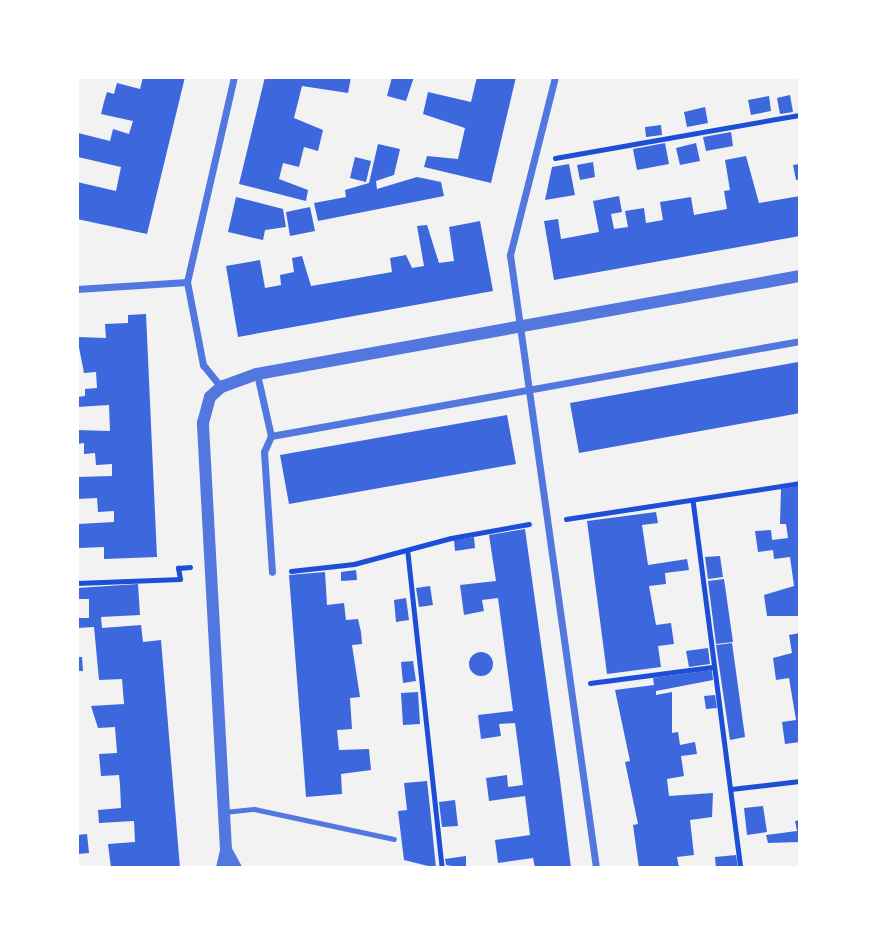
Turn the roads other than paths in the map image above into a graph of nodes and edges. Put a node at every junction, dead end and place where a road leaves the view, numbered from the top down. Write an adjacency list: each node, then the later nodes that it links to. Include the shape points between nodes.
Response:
1 (234, 77): 4 (street)
2 (555, 77): 6 (street, via 510,256)
3 (800, 276): 6 (street)
4 (187, 282): 5 (street); 9 (street, via 203,365)
5 (77, 289)
6 (521, 326): 8 (street); 10 (street)
7 (800, 341): 10 (street)
8 (257, 374): 9 (street); 11 (street)
9 (221, 387): 13 (street, via 210,397 203,423)
10 (529, 389): 11 (street); 18 (street)
11 (271, 436): 12 (street, via 264,452)
12 (272, 572)
13 (225, 812): 14 (lane, via 254,809); 15 (street)
14 (394, 839)
15 (226, 850): 16 (street); 17 (street)
16 (222, 868)
17 (236, 868)
18 (596, 868)

